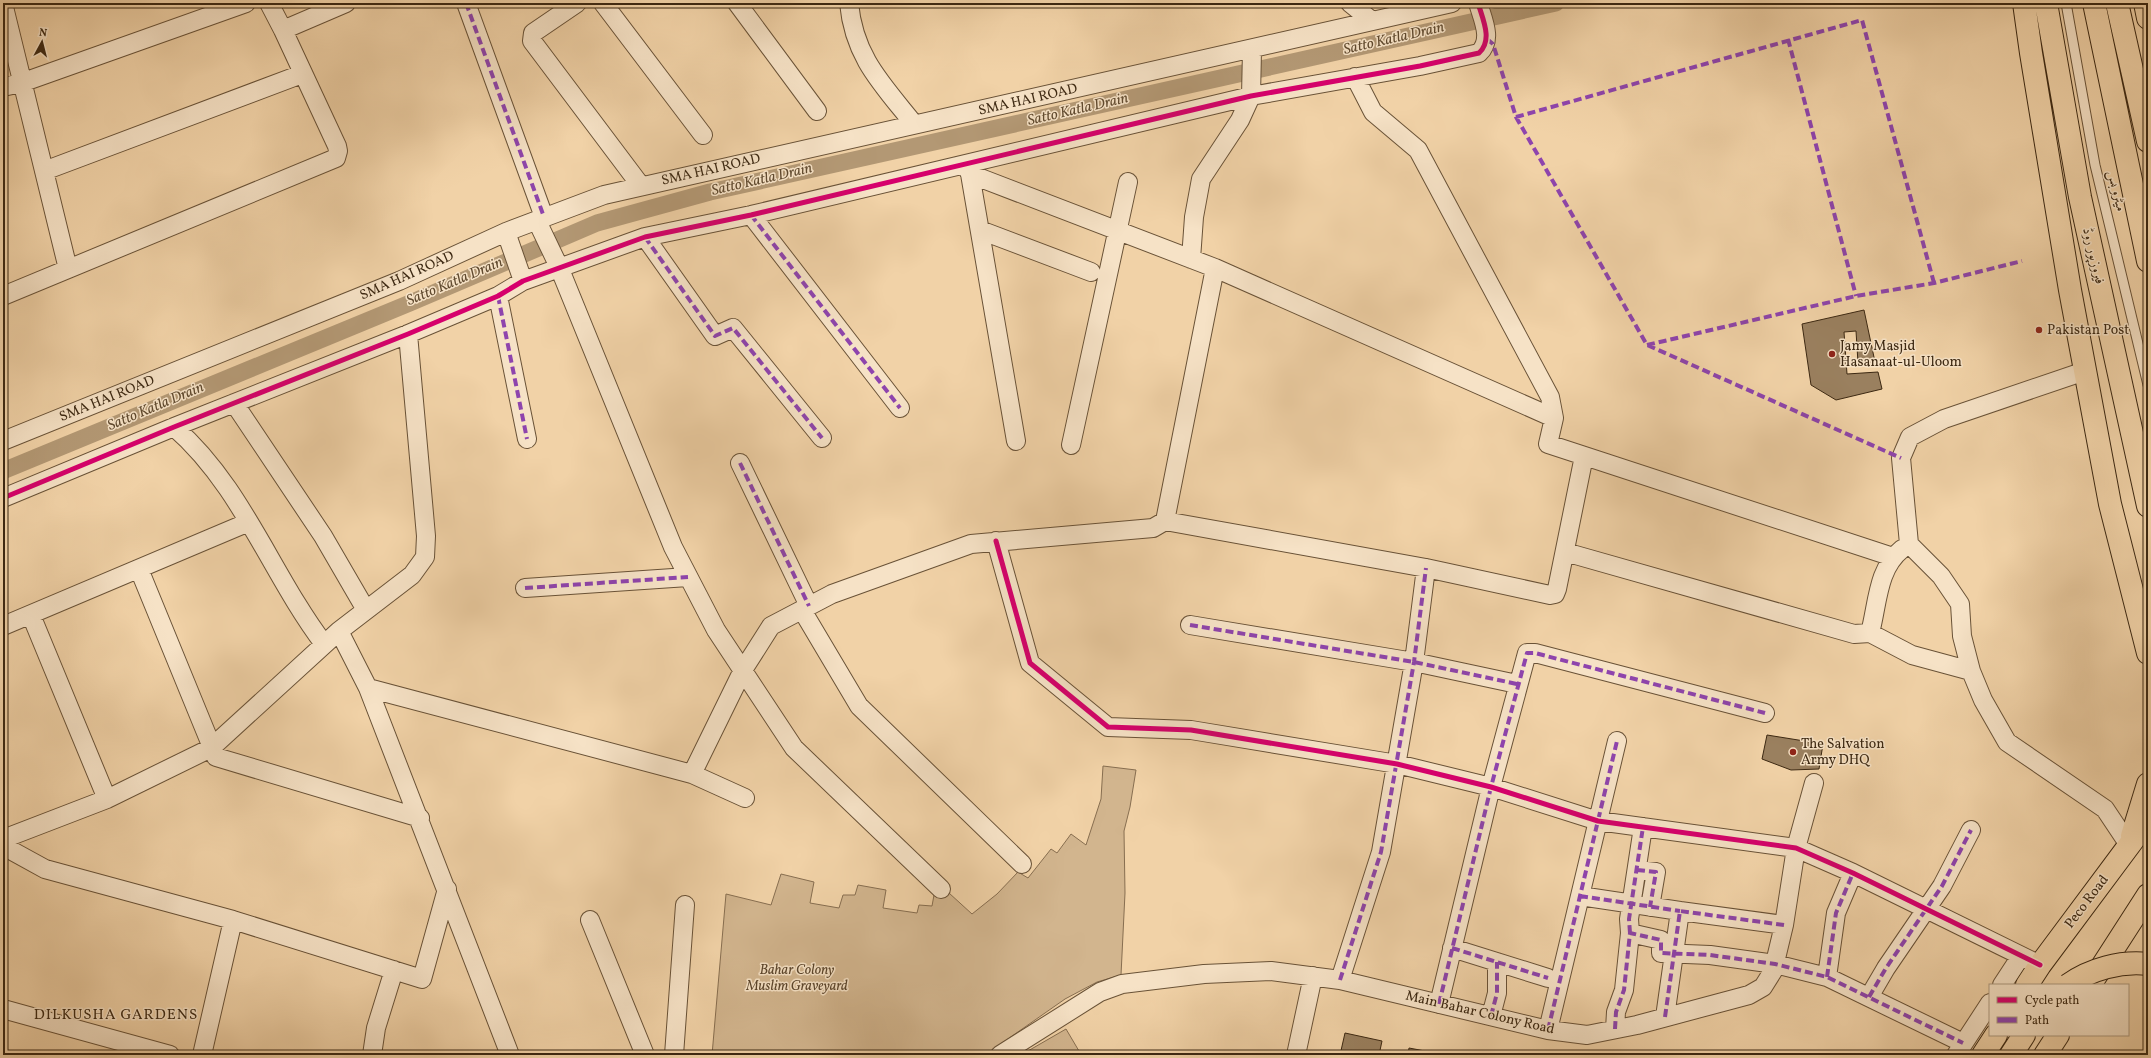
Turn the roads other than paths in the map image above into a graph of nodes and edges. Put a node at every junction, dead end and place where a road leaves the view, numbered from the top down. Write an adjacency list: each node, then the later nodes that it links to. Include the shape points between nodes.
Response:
1 (3, 3): 24 (street)
2 (246, 3): 24 (street)
3 (269, 3): 20 (street)
4 (346, 3): 20 (street)
5 (466, 3): 36 (street)
6 (576, 3): 34 (street, via 533,33 532,41)
7 (603, 3): 29 (street)
8 (737, 3): 27 (street)
9 (850, 3): 28 (street, via 857,43 872,72)
10 (1350, 3): 19 (street)
11 (1452, 3): 19 (street, SMA HAI ROAD)
12 (2024, 3): 51 (main road)
13 (2094, 3): 43 (main road)
14 (2117, 3): 30 (main road)
15 (2145, 3): 18 (main road)
16 (1479, 5): 23 (street, via 1487,39 1485,47 1479,53)
17 (2054, 7): 52 (lane, میٹرو بس); 65 (main road, فیروزپور روڈ, via 2080,197)
18 (2148, 18)
19 (1372, 21): 21 (street, SMA HAI ROAD)
20 (283, 30): 22 (street)
21 (1252, 55): 26 (street); 28 (street, SMA HAI ROAD)
22 (302, 74): 32 (street); 45 (street, via 337,146 336,158)
23 (1355, 77): 26 (street); 55 (street, via 1373,112 1418,150 1550,397)
24 (21, 83): 25 (street); 32 (street)
25 (3, 87)
26 (1252, 90): 31 (street); 41 (street, via 1233,132 1201,179 1194,217)
27 (817, 111)
28 (914, 124): 34 (street, SMA HAI ROAD)
29 (703, 136)
30 (2148, 141)
31 (967, 169): 35 (street); 37 (street); 38 (street)
32 (44, 171): 45 (street)
33 (1128, 182): 38 (street)
34 (641, 186): 36 (street, SMA HAI ROAD, via 604,195)
35 (751, 215): 40 (street); 54 (street)
36 (541, 222): 39 (street, SMA HAI ROAD); 42 (street)
37 (980, 230): 46 (street); 60 (street)
38 (1118, 231): 41 (street); 61 (street)
39 (507, 237): 47 (street); 59 (street, SMA HAI ROAD)
40 (645, 237): 42 (street); 57 (street, via 715,336 733,328)
41 (1191, 259): 44 (street)
42 (556, 261): 47 (street); 74 (street, via 673,547)
43 (2148, 261)
44 (1215, 268): 55 (street); 66 (street)
45 (68, 269): 48 (street)
46 (1091, 272)
47 (520, 273): 49 (street)
48 (3, 296)
49 (498, 296): 50 (street); 58 (street)
50 (408, 334): 53 (street); 77 (street, via 426,536 425,557 412,575)
51 (2085, 371): 69 (street, via 1944,419 1910,437 1901,458); 84 (main road, via 2110,504)
52 (2148, 385)
53 (234, 403): 56 (street); 77 (street, via 298,498)
54 (900, 408)
55 (1554, 418): 62 (street, via 1548,444)
56 (174, 427): 64 (street); 67 (street, via 202,453 225,482)
57 (822, 438)
58 (527, 439)
59 (3, 441)
60 (1016, 441)
61 (1070, 445)
62 (1584, 456): 70 (street); 71 (street)
63 (740, 462): 76 (street)
64 (3, 498)
65 (2148, 506)
66 (1165, 520): 68 (street, via 1153,528); 72 (street)
67 (249, 522): 73 (street); 83 (street, via 303,614)
68 (996, 540): 76 (street, via 971,544 832,594); 93 (street, via 1030,663 1108,727 1191,730)
69 (1909, 544): 71 (street); 87 (street, via 1941,576 1960,604 1962,636)
70 (1565, 552): 72 (street, via 1557,590 1555,594 1550,595); 82 (street, via 1854,634)
71 (1893, 557): 82 (street, via 1882,578)
72 (1426, 568): 85 (street)
73 (139, 569): 78 (street); 92 (street)
74 (688, 576): 75 (street); 86 (street, via 716,630)
75 (525, 588)
76 (806, 608): 86 (street, via 771,626); 109 (street, via 859,706)
77 (366, 610): 81 (street)
78 (31, 615): 80 (street); 99 (street)
79 (1190, 625): 85 (street)
80 (3, 626)
81 (339, 631): 83 (street); 89 (street)
82 (1870, 632): 87 (street, via 1912,655)
83 (324, 644): 92 (street)
84 (2148, 653)
85 (1414, 662): 88 (street); 93 (street)
86 (743, 670): 94 (street); 113 (street, via 794,748)
87 (1971, 671): 106 (street, via 1983,700 2007,742 2105,809)
88 (1517, 684): 90 (street, via 1527,653 1535,653); 97 (street)
89 (368, 688): 94 (street); 100 (street)
90 (1765, 713)
91 (1617, 741): 102 (street)
92 (211, 748): 99 (street); 100 (street, via 216,757)
93 (1397, 764): 97 (street); 135 (street, via 1381,852)
94 (692, 774): 98 (street)
95 (1814, 783): 108 (street, Main Bahar Colony Road)
96 (2148, 784): 106 (main road)
97 (1490, 787): 102 (street); 125 (street)
98 (745, 798)
99 (107, 799): 105 (street)
100 (420, 818): 112 (street)
101 (2148, 820): 106 (main road, Peco Road)
102 (1598, 821): 103 (street); 114 (street)
103 (1643, 827): 108 (street); 110 (street)
104 (1971, 830): 119 (street, via 1942,886)
105 (3, 839)
106 (2129, 845): 127 (main road, Peco Road)
107 (3, 846): 121 (street, via 45,869)
108 (1796, 848): 111 (street); 123 (street, Main Bahar Colony Road)
109 (1022, 864)
110 (1637, 870): 116 (street); 118 (street, via 1656,872)
111 (1853, 873): 119 (street); 133 (street, via 1836,913)
112 (447, 889): 131 (street, via 422,979); 155 (street)
113 (941, 890)
114 (1580, 896): 116 (street); 147 (street)
115 (2148, 896): 139 (main road)
116 (1632, 904): 118 (street); 124 (street)
117 (685, 905): 157 (street)
118 (1650, 907): 120 (street)
119 (1925, 909): 127 (street); 140 (street)
120 (1680, 911): 123 (street); 126 (street)
121 (233, 920): 131 (street); 153 (street)
122 (590, 920): 156 (street)
123 (1784, 925): 129 (street, Main Bahar Colony Road)
124 (1630, 932): 126 (street, via 1661,940 1661,953); 146 (street, via 1624,990 1616,1012)
125 (1452, 948): 128 (street); 141 (street)
126 (1674, 954): 129 (street, via 1710,955); 145 (street)
127 (2030, 960): 136 (street); 137 (main road, Peco Road)
128 (1497, 962): 134 (street); 144 (street, via 1497,993)
129 (1775, 964): 133 (street); 145 (street, Main Bahar Colony Road, via 1774,971 1763,987 1749,995)
130 (2148, 964): 138 (main road, bridge, via 2111,966 2080,977)
131 (394, 970): 154 (street, via 376,1028)
132 (1313, 976): 135 (street, Main Bahar Colony Road); 158 (street, Main Bahar Colony Road, via 1263,971 1204,974 1122,984 1100,992); 159 (street)
133 (1827, 977): 140 (street)
134 (1548, 978)
135 (1340, 980): 141 (street, Main Bahar Colony Road)
136 (2003, 984)
137 (2027, 984)
138 (2070, 984)
139 (2091, 984)
140 (1869, 997): 151 (street)
141 (1439, 1004): 144 (street, Main Bahar Colony Road)
142 (1989, 1005): 151 (street)
143 (3, 1010): 152 (street)
144 (1491, 1016): 147 (street, Main Bahar Colony Road)
145 (1665, 1017): 146 (street, Main Bahar Colony Road)
146 (1615, 1029): 147 (street, Main Bahar Colony Road, via 1587,1035)
147 (1548, 1030)
148 (1995, 1036): 160 (main road)
149 (2023, 1036): 161 (main road)
150 (2057, 1036): 162 (main road)
151 (1960, 1049)
152 (170, 1055)
153 (202, 1055)
154 (372, 1055)
155 (510, 1055)
156 (645, 1055)
157 (674, 1055)
158 (1000, 1055)
159 (1296, 1055)
160 (1983, 1055)
161 (2011, 1055)
162 (2045, 1055)

